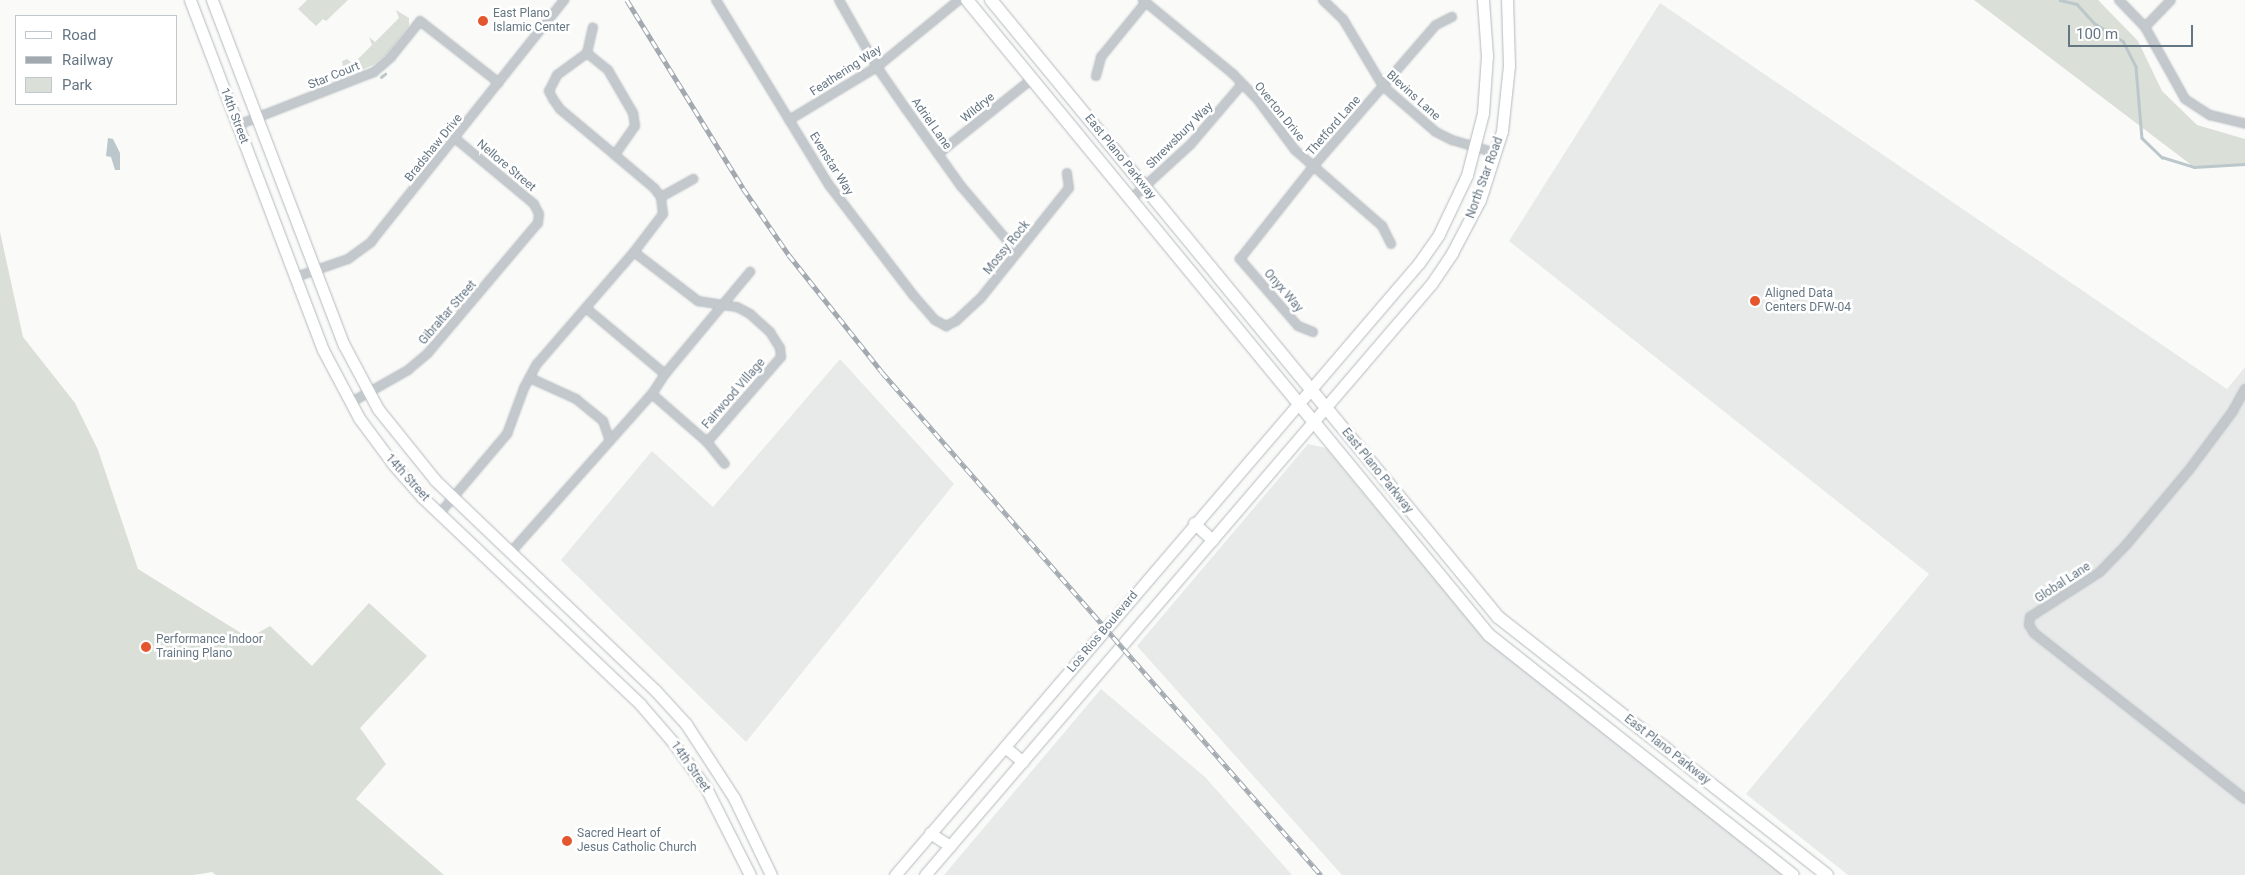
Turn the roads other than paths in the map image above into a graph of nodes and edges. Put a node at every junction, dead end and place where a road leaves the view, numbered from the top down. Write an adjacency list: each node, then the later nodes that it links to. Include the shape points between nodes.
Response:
1 (190, 0): 28 (main road, 14th Street)
2 (212, 0): 25 (main road, 14th Street)
3 (564, 0): 22 (street, Bradshaw Drive)
4 (716, 0): 26 (street, Evenstar Way)
5 (839, 0): 19 (street, Adriel Lane)
6 (958, 0): 19 (street, Feathering Way)
7 (967, 0): 21 (main road, East Plano Parkway)
8 (991, 0): 37 (main road, East Plano Parkway)
9 (1323, 0): 24 (street, Blevins Lane, via 1348,26)
10 (1483, 0): 30 (main road, North Star Road, via 1487,56 1483,113)
11 (1507, 0): 32 (main road, North Star Road, via 1507,100)
12 (2119, 0): 16 (street)
13 (2171, 0): 16 (street)
14 (1144, 1): 20 (street, via 1101,57); 23 (street, Overton Drive)
15 (1452, 17): 24 (street, Thetford Lane, via 1436,24)
16 (2145, 27): 27 (street, via 2185,99 2210,115)
17 (593, 28): 18 (street)
18 (587, 53): 33 (street, via 612,75 633,113 635,126); 33 (street, via 557,75 549,91 560,109)
19 (877, 67): 26 (street, Feathering Way); 31 (street, Adriel Lane)
20 (1096, 76)
21 (1032, 79): 31 (street, Wildrye); 39 (main road, East Plano Parkway)
22 (499, 83): 25 (street, Star Court, via 420,21 391,57 374,72); 29 (street, Bradshaw Drive)
23 (1242, 84): 34 (street, Overton Drive, via 1258,100 1280,134); 37 (street, Shrewsbury Way, via 1191,144)
24 (1383, 86): 30 (street, Blevins Lane, via 1436,132); 34 (street, Thetford Lane)
25 (258, 120): 28 (street, Star Court); 47 (main road, 14th Street)
26 (789, 120): 54 (street, Evenstar Way, via 857,225 935,320)
27 (2245, 124)
28 (238, 125): 49 (main road, 14th Street)
29 (456, 138): 40 (street, Nellore Street, via 534,204); 47 (street, Bradshaw Drive, via 371,242 348,259)
30 (1475, 148): 32 (street, Blevins Lane); 42 (main road, North Star Road, via 1454,205)
31 (938, 154): 44 (street, Adriel Lane)
32 (1496, 154): 46 (main road, North Star Road, via 1480,200)
33 (615, 156): 38 (street)
34 (1312, 168): 41 (street, Overton Drive, via 1382,226); 45 (street, Thetford Lane)
35 (1067, 173): 44 (street, Mossy Rock, via 1069,188)
36 (693, 179): 38 (street)
37 (1145, 188): 39 (street, Shrewsbury Way); 50 (main road, East Plano Parkway)
38 (661, 197): 43 (street, via 663,214)
39 (1131, 199): 52 (main road, East Plano Parkway)
40 (539, 214): 60 (street, Gibraltar Street, via 538,223 524,241 428,353 408,370)
41 (1391, 244)
42 (1429, 249): 46 (main road); 58 (main road, North Star Road)
43 (634, 252): 51 (street, Fairwood Village, via 698,301); 53 (street)
44 (1017, 252): 54 (street, Mossy Rock, via 980,299)
45 (1240, 259): 55 (street, Onyx Way, via 1298,326)
46 (1447, 261): 64 (main road, North Star Road)
47 (315, 270): 49 (street, Bradshaw Drive); 60 (main road, 14th Street, via 344,345)
48 (750, 272): 51 (street)
49 (296, 277): 62 (main road, 14th Street, via 323,350)
50 (1232, 294): 52 (main road); 58 (main road, East Plano Parkway)
51 (723, 305): 56 (street); 67 (street, Fairwood Village, via 743,310 755,318 776,339 781,357)
52 (1217, 305): 63 (main road, East Plano Parkway)
53 (586, 308): 56 (street); 57 (street, via 537,364)
54 (946, 326)
55 (1313, 332)
56 (665, 374): 61 (street)
57 (530, 378): 66 (street, via 576,399 603,421); 69 (street, via 507,434)
58 (1310, 389): 63 (main road, Los Rios Boulevard); 64 (main road, East Plano Parkway)
59 (2245, 389): 86 (street, Global Lane, via 2200,455 2127,544 2100,572 2030,617 2029,625 2034,633)
60 (368, 392): 62 (street, Gibraltar Street); 69 (main road, 14th Street, via 408,450)
61 (652, 394): 66 (street); 67 (street, Fairwood Village)
62 (350, 403): 70 (main road, 14th Street, via 393,464)
63 (1298, 403): 65 (main road, East Plano Parkway); 71 (main road, Los Rios Boulevard)
64 (1324, 406): 65 (main road, North Star Road); 72 (main road, East Plano Parkway)
65 (1311, 421): 73 (main road, Los Rios Boulevard); 74 (main road, East Plano Parkway)
66 (610, 438): 75 (street)
67 (707, 442): 68 (street, Fairwood Village)
68 (725, 464)
69 (454, 498): 70 (street); 75 (main road, 14th Street)
70 (440, 513): 77 (main road, 14th Street)
71 (1194, 523): 73 (main road); 84 (main road, Los Rios Boulevard)
72 (1432, 539): 74 (main road); 78 (main road, East Plano Parkway, via 1498,617)
73 (1212, 540): 85 (main road, Los Rios Boulevard)
74 (1417, 551): 79 (main road, East Plano Parkway, via 1484,630)
75 (511, 552): 76 (main road, 14th Street)
76 (581, 619): 77 (main road); 80 (main road, 14th Street)
77 (566, 634): 81 (main road, 14th Street)
78 (1526, 642): 79 (main road); 82 (main road, East Plano Parkway)
79 (1514, 658): 83 (main road, East Plano Parkway)
80 (655, 690): 81 (main road); 87 (main road, 14th Street, via 696,738)
81 (640, 704): 88 (main road, 14th Street, via 686,758)
82 (1642, 730): 83 (main road); 89 (main road, East Plano Parkway)
83 (1629, 746): 91 (main road, East Plano Parkway)
84 (1005, 747): 85 (main road); 90 (main road, Los Rios Boulevard)
85 (1023, 762): 92 (main road, Los Rios Boulevard)
86 (2245, 800)
87 (742, 813): 88 (main road); 94 (main road, 14th Street)
88 (724, 822): 93 (main road, 14th Street)
89 (1761, 822): 91 (main road); 98 (main road, East Plano Parkway)
90 (930, 833): 92 (main road); 95 (main road, Los Rios Boulevard)
91 (1748, 840): 97 (main road, East Plano Parkway)
92 (950, 846): 96 (main road, Los Rios Boulevard)
93 (750, 875)
94 (771, 875)
95 (895, 875)
96 (926, 875)
97 (1793, 875)
98 (1827, 875)

